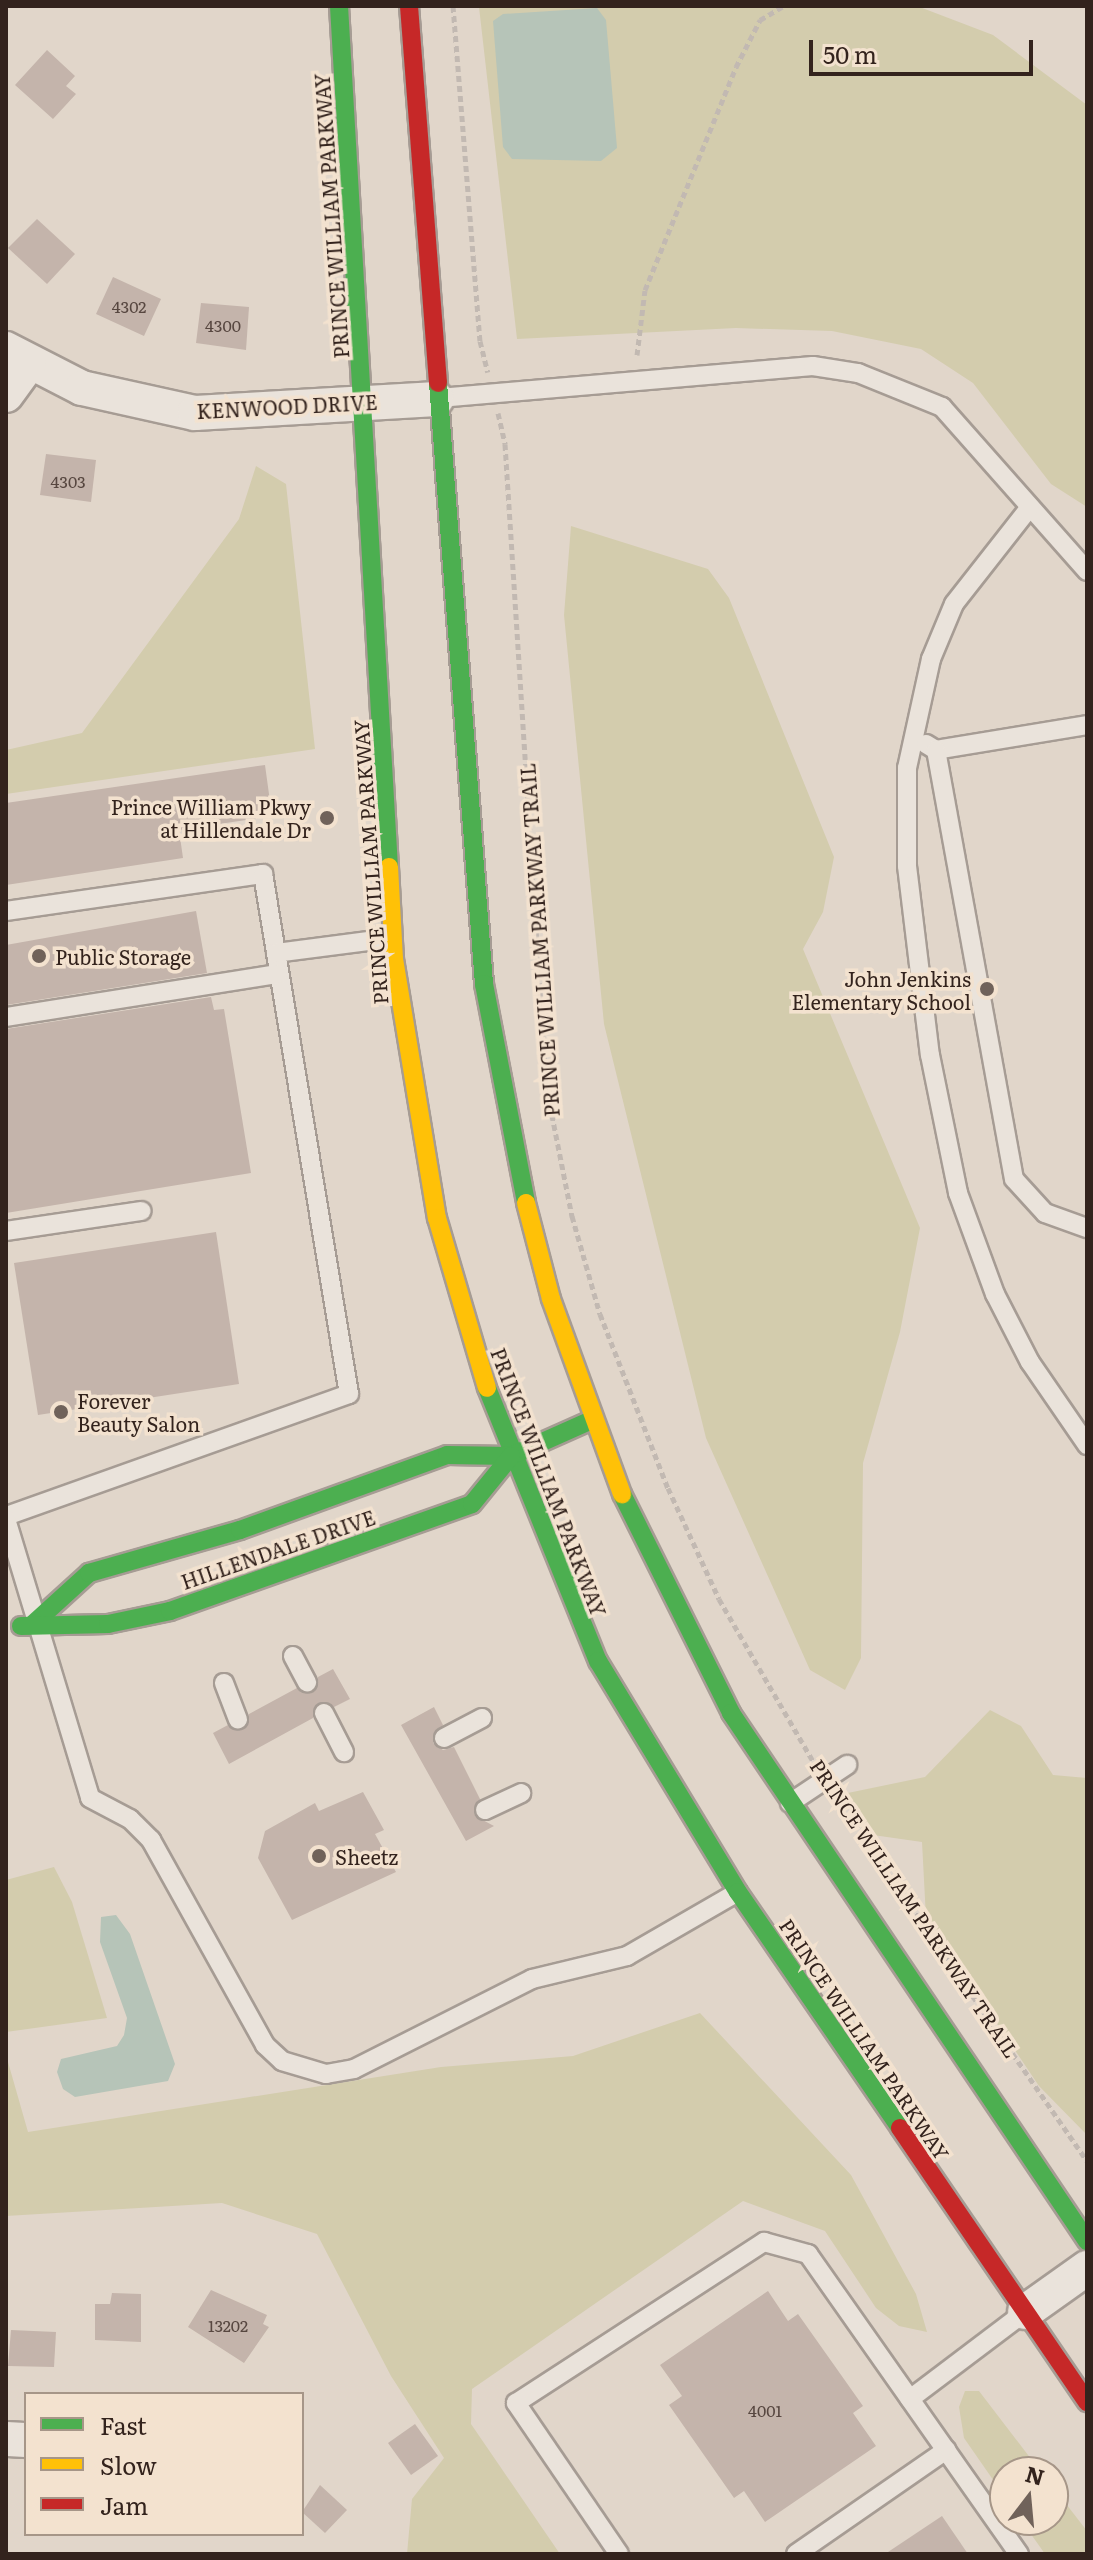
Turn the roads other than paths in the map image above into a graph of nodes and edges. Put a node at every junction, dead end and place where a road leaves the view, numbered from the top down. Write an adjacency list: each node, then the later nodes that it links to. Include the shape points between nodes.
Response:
1 (339, 6): 6 (main road, PRINCE WILLIAM PARKWAY)
2 (415, 7): 5 (main road)
3 (17, 356): 4 (street); 6 (street, KENWOOD DRIVE, via 137,405 195,413)
4 (6, 395)
5 (437, 399): 6 (street, KENWOOD DRIVE); 7 (lane, via 813,366 858,373 942,407); 20 (main road, via 468,836 492,1041 507,1128 551,1299)
6 (365, 402): 13 (main road, PRINCE WILLIAM PARKWAY)
7 (1030, 507): 8 (lane); 10 (lane, via 954,604 931,659)
8 (1087, 571)
9 (1087, 725): 11 (lane)
10 (914, 737): 11 (lane); 21 (lane, via 907,768 907,866 930,1055 958,1193 995,1294 1030,1362)
11 (936, 750): 18 (lane, via 1014,1179 1045,1213)
12 (6, 911): 14 (lane, via 263,874)
13 (393, 938): 14 (lane); 22 (main road, PRINCE WILLIAM PARKWAY, via 437,1218)
14 (276, 953): 15 (lane)
15 (279, 974): 16 (lane); 23 (lane, via 349,1394)
16 (6, 1017)
17 (142, 1211): 19 (lane)
18 (1087, 1228)
19 (6, 1231)
20 (592, 1420): 22 (main road, HILLENDALE DRIVE); 36 (main road, via 671,1601)
21 (1087, 1445)
22 (511, 1456): 24 (main road, HILLENDALE DRIVE, via 447,1455 240,1530 89,1573); 24 (main road, HILLENDALE DRIVE, via 472,1504 405,1528 140,1618); 38 (main road, PRINCE WILLIAM PARKWAY, via 598,1661)
23 (6, 1518): 24 (lane)
24 (33, 1624): 25 (main road, HILLENDALE DRIVE); 38 (lane, via 90,1798 151,1840 265,2045 303,2071 354,2069 532,1979 627,1956)
25 (6, 1630)
26 (293, 1656): 27 (lane)
27 (307, 1682)
28 (224, 1683): 31 (lane)
29 (324, 1713): 33 (lane)
30 (482, 1718): 32 (lane)
31 (238, 1719)
32 (444, 1738)
33 (344, 1752)
34 (847, 1765): 36 (lane)
35 (521, 1793): 37 (lane)
36 (788, 1805): 39 (main road)
37 (485, 1810)
38 (738, 1892): 41 (main road, PRINCE WILLIAM PARKWAY)
39 (1087, 2241)
40 (1087, 2268): 41 (street)
41 (1025, 2312): 42 (lane); 43 (main road, PRINCE WILLIAM PARKWAY)
42 (910, 2399): 44 (lane); 45 (lane, via 808,2254 783,2242 747,2247 516,2403)
43 (1087, 2402)
44 (946, 2450): 46 (lane); 47 (lane)
45 (619, 2554)
46 (796, 2554)
47 (1019, 2554)

